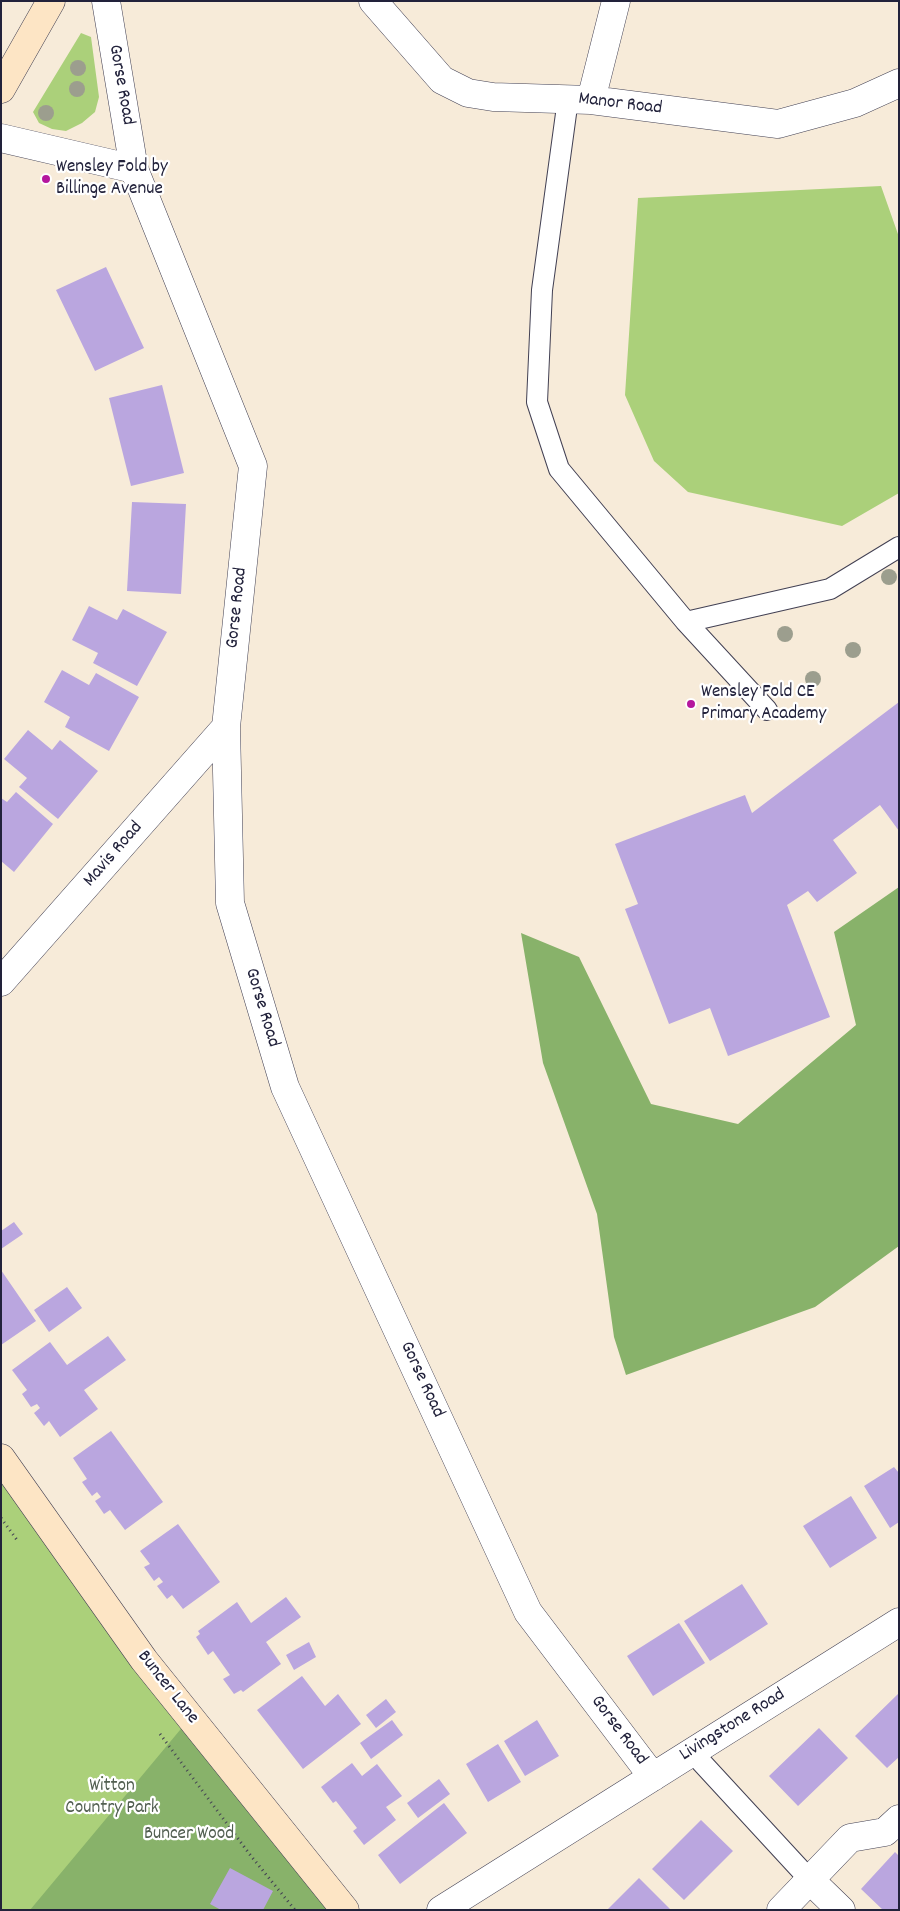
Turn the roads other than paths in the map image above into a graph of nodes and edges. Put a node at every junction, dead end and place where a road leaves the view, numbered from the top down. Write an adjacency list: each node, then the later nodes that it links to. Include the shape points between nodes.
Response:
1 (51, 1): 6 (main road)
2 (106, 1): 9 (street, Gorse Road)
3 (373, 1): 7 (street, Manor Road, via 442,80 468,92 493,97)
4 (616, 1): 7 (street)
5 (899, 83): 7 (street, Manor Road, via 855,103 778,124)
6 (1, 89)
7 (579, 100): 11 (lane, via 542,290 537,402 559,469)
8 (1, 138): 9 (street)
9 (134, 169): 13 (street, Gorse Road, via 253,466)
10 (899, 548): 11 (lane, via 830,589)
11 (686, 622): 12 (lane)
12 (767, 710)
13 (226, 727): 14 (street, Mavis Road); 18 (street, Gorse Road, via 230,903 285,1087 528,1612)
14 (1, 982)
15 (1, 1458): 21 (main road, Buncer Lane, via 144,1660)
16 (899, 1622): 17 (street, Livingstone Road)
17 (692, 1752): 18 (street, Livingstone Road); 20 (lane)
18 (654, 1777): 22 (street, Livingstone Road)
19 (899, 1819): 20 (street, via 885,1832 850,1838)
20 (810, 1880): 23 (street); 24 (street)
21 (345, 1910)
22 (441, 1910)
23 (781, 1910)
24 (841, 1910)

